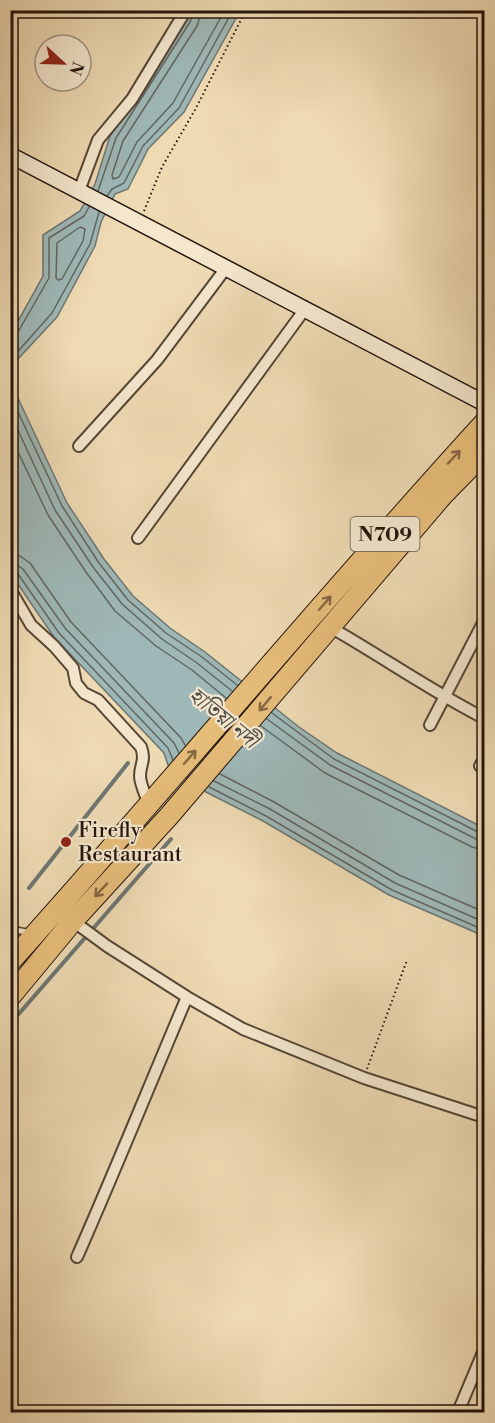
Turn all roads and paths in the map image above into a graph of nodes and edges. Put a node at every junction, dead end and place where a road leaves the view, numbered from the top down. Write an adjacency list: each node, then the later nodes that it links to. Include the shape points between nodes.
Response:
1 (186, 10): 4 (street, via 132,99 99,141)
2 (246, 10): 5 (path)
3 (10, 155): 4 (street)
4 (83, 193): 5 (street)
5 (134, 218): 6 (street)
6 (226, 268): 7 (street); 10 (street, via 157,360)
7 (305, 309): 8 (street); 12 (street)
8 (484, 403)
9 (484, 423): 16 (highway, N709, one-way to 9, via 424,489)
10 (79, 446)
11 (484, 453): 15 (highway, N709)
12 (138, 538)
13 (10, 589): 20 (street, via 31,625 73,668 76,683 84,693 98,700 141,747 144,756 140,778)
14 (484, 621): 17 (street)
15 (330, 627): 16 (highway, N709); 17 (street)
16 (295, 653): 20 (highway, N709, one-way to 16); 21 (highway, N709, one-way to 21, via 169,816)
17 (444, 698): 18 (street); 19 (street)
18 (480, 716)
19 (430, 724)
20 (150, 803): 23 (highway, N709)
21 (73, 921): 26 (highway, N709); 27 (street)
22 (10, 929): 23 (lane)
23 (36, 934): 25 (highway, N709)
24 (407, 960): 28 (path)
25 (10, 962)
26 (10, 997)
27 (187, 997): 28 (street, via 243,1029); 30 (street)
28 (364, 1077): 29 (street)
29 (484, 1117)
30 (77, 1257)
31 (484, 1350): 32 (street)
32 (458, 1413)

